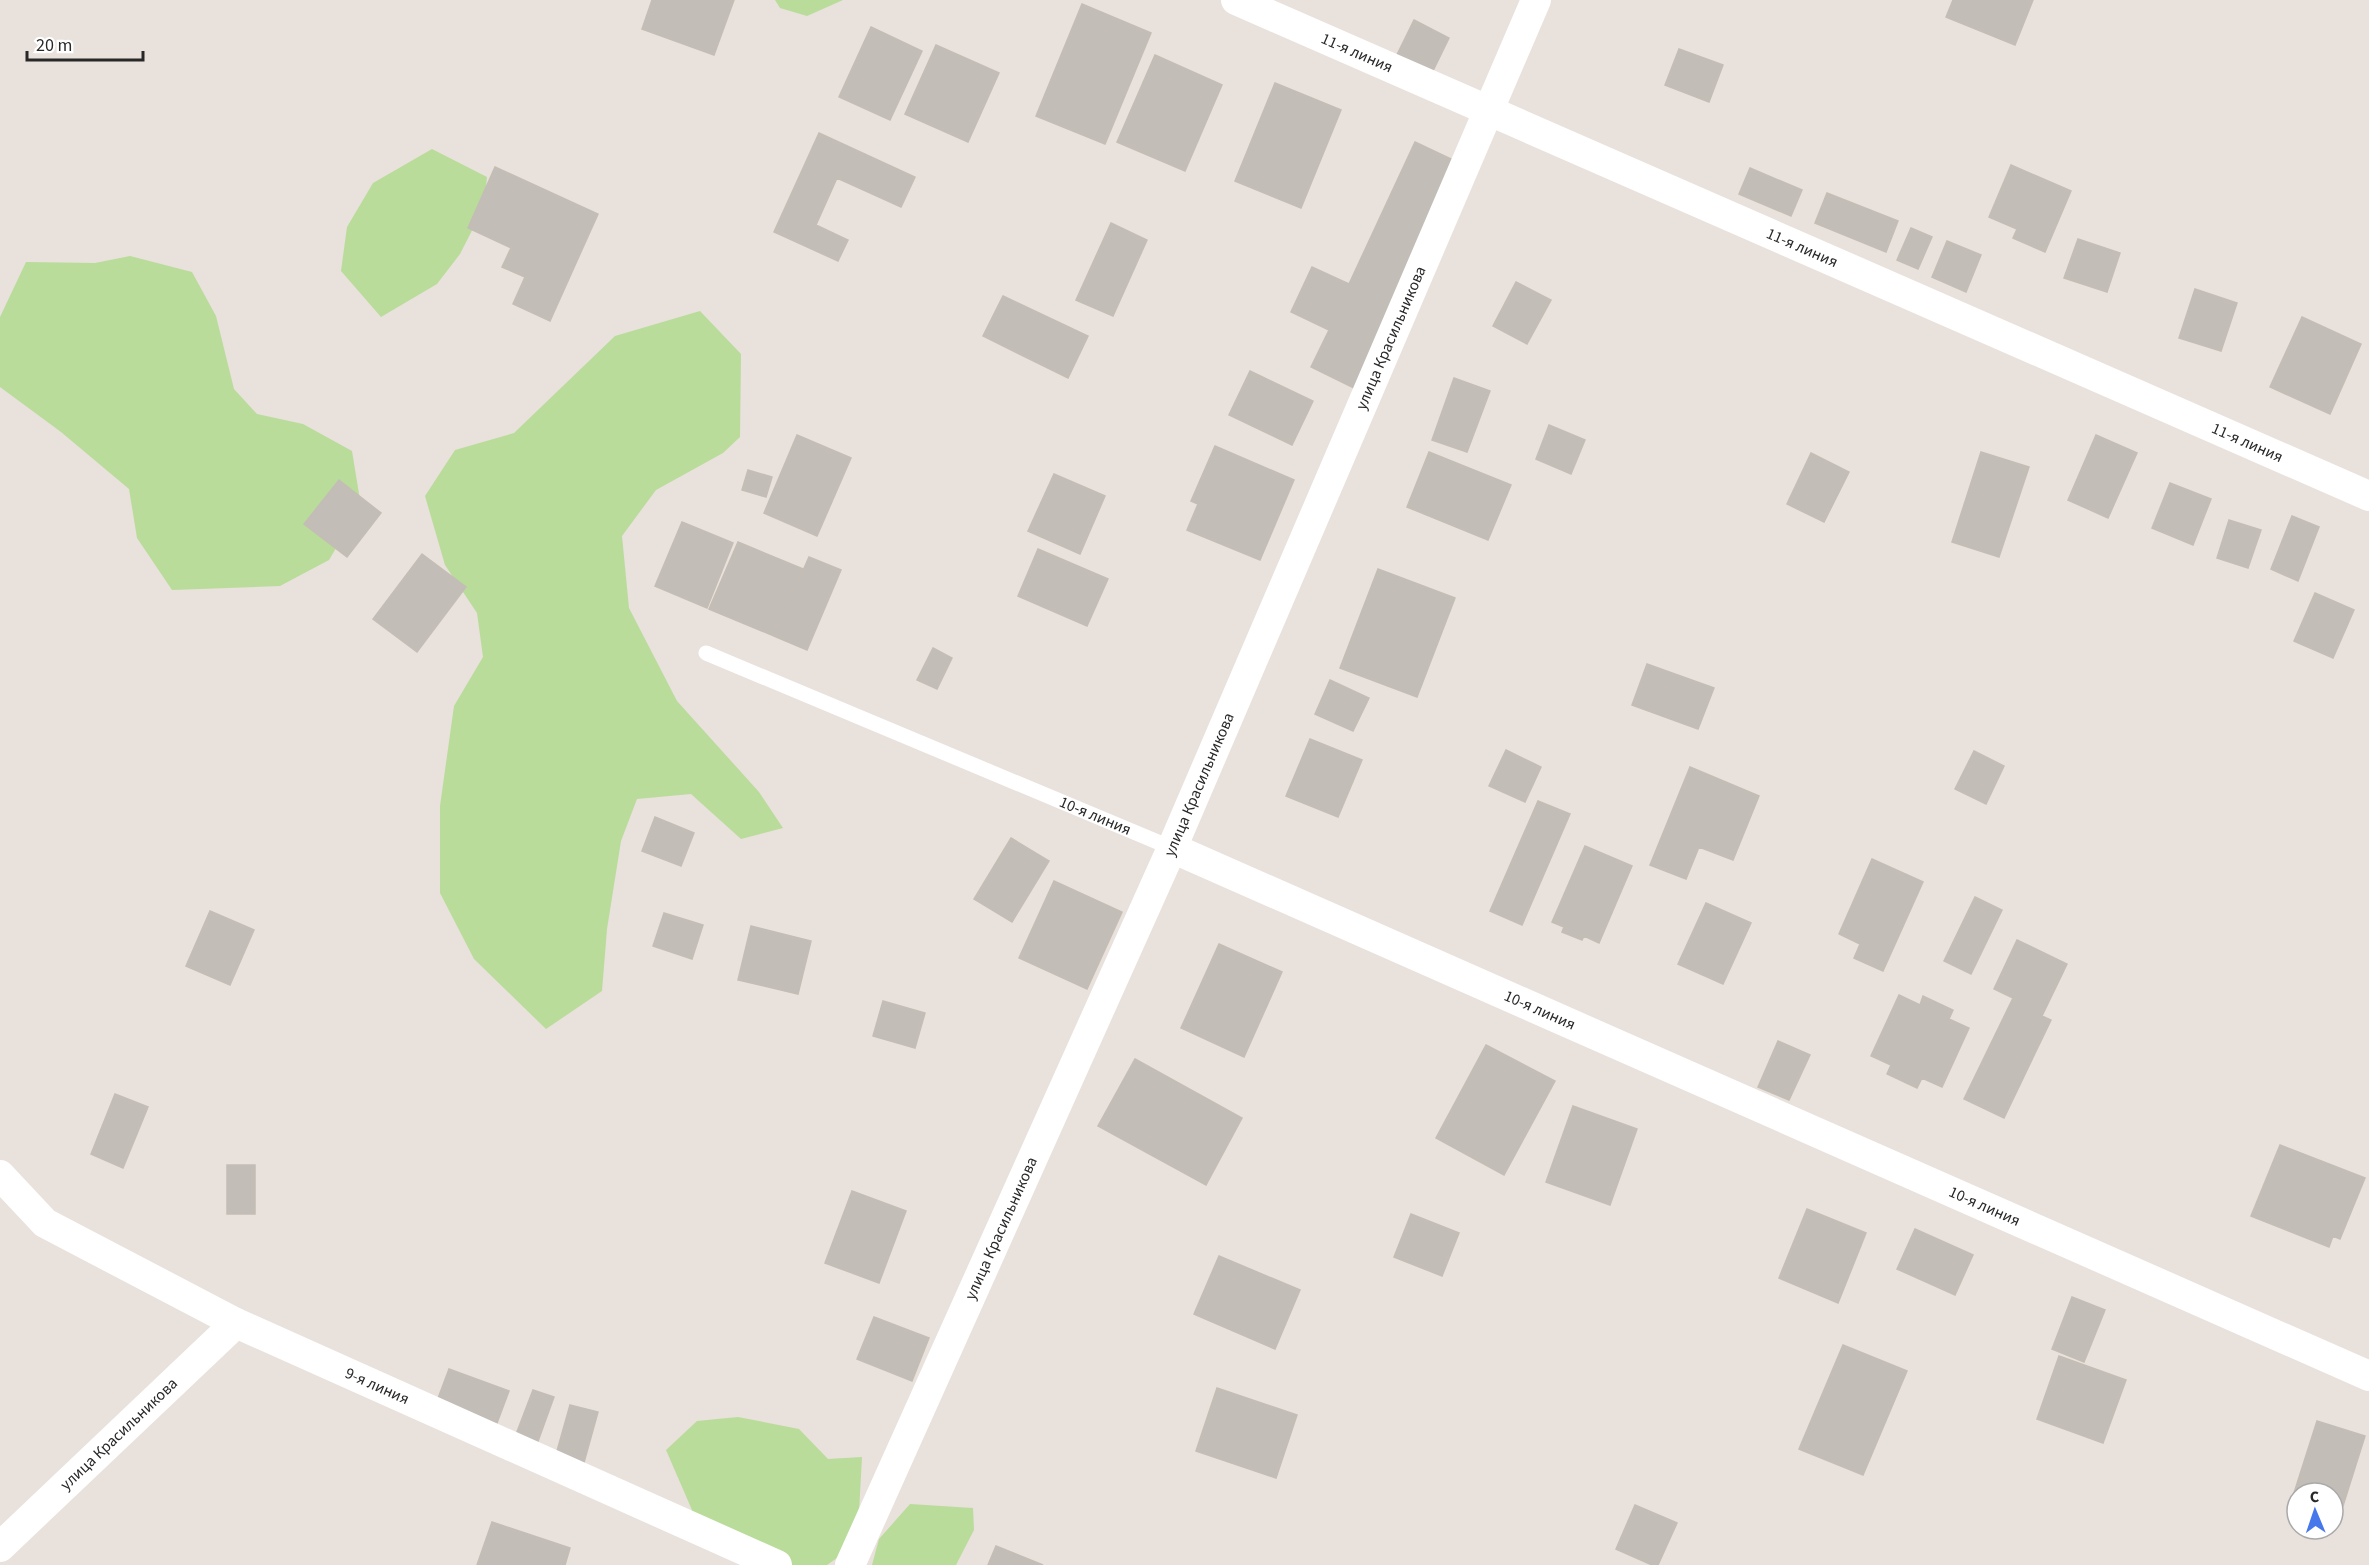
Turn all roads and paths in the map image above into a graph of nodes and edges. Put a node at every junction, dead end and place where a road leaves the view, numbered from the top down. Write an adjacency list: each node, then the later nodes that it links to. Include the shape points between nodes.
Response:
1 (1236, 0): 3 (street, 11-я линия)
2 (1536, 0): 3 (street, улица Красильникова)
3 (1489, 110): 4 (street, 11-я линия); 6 (street, улица Красильникова)
4 (2369, 496)
5 (706, 653): 6 (lane, 10-я линия)
6 (1172, 848): 9 (street, 10-я линия); 12 (street, улица Красильникова)
7 (0, 1175): 8 (street, 9-я линия, via 45,1223)
8 (236, 1323): 10 (street, улица Красильникова); 11 (street, 9-я линия)
9 (2369, 1376)
10 (0, 1546)
11 (777, 1565)
12 (850, 1565)

